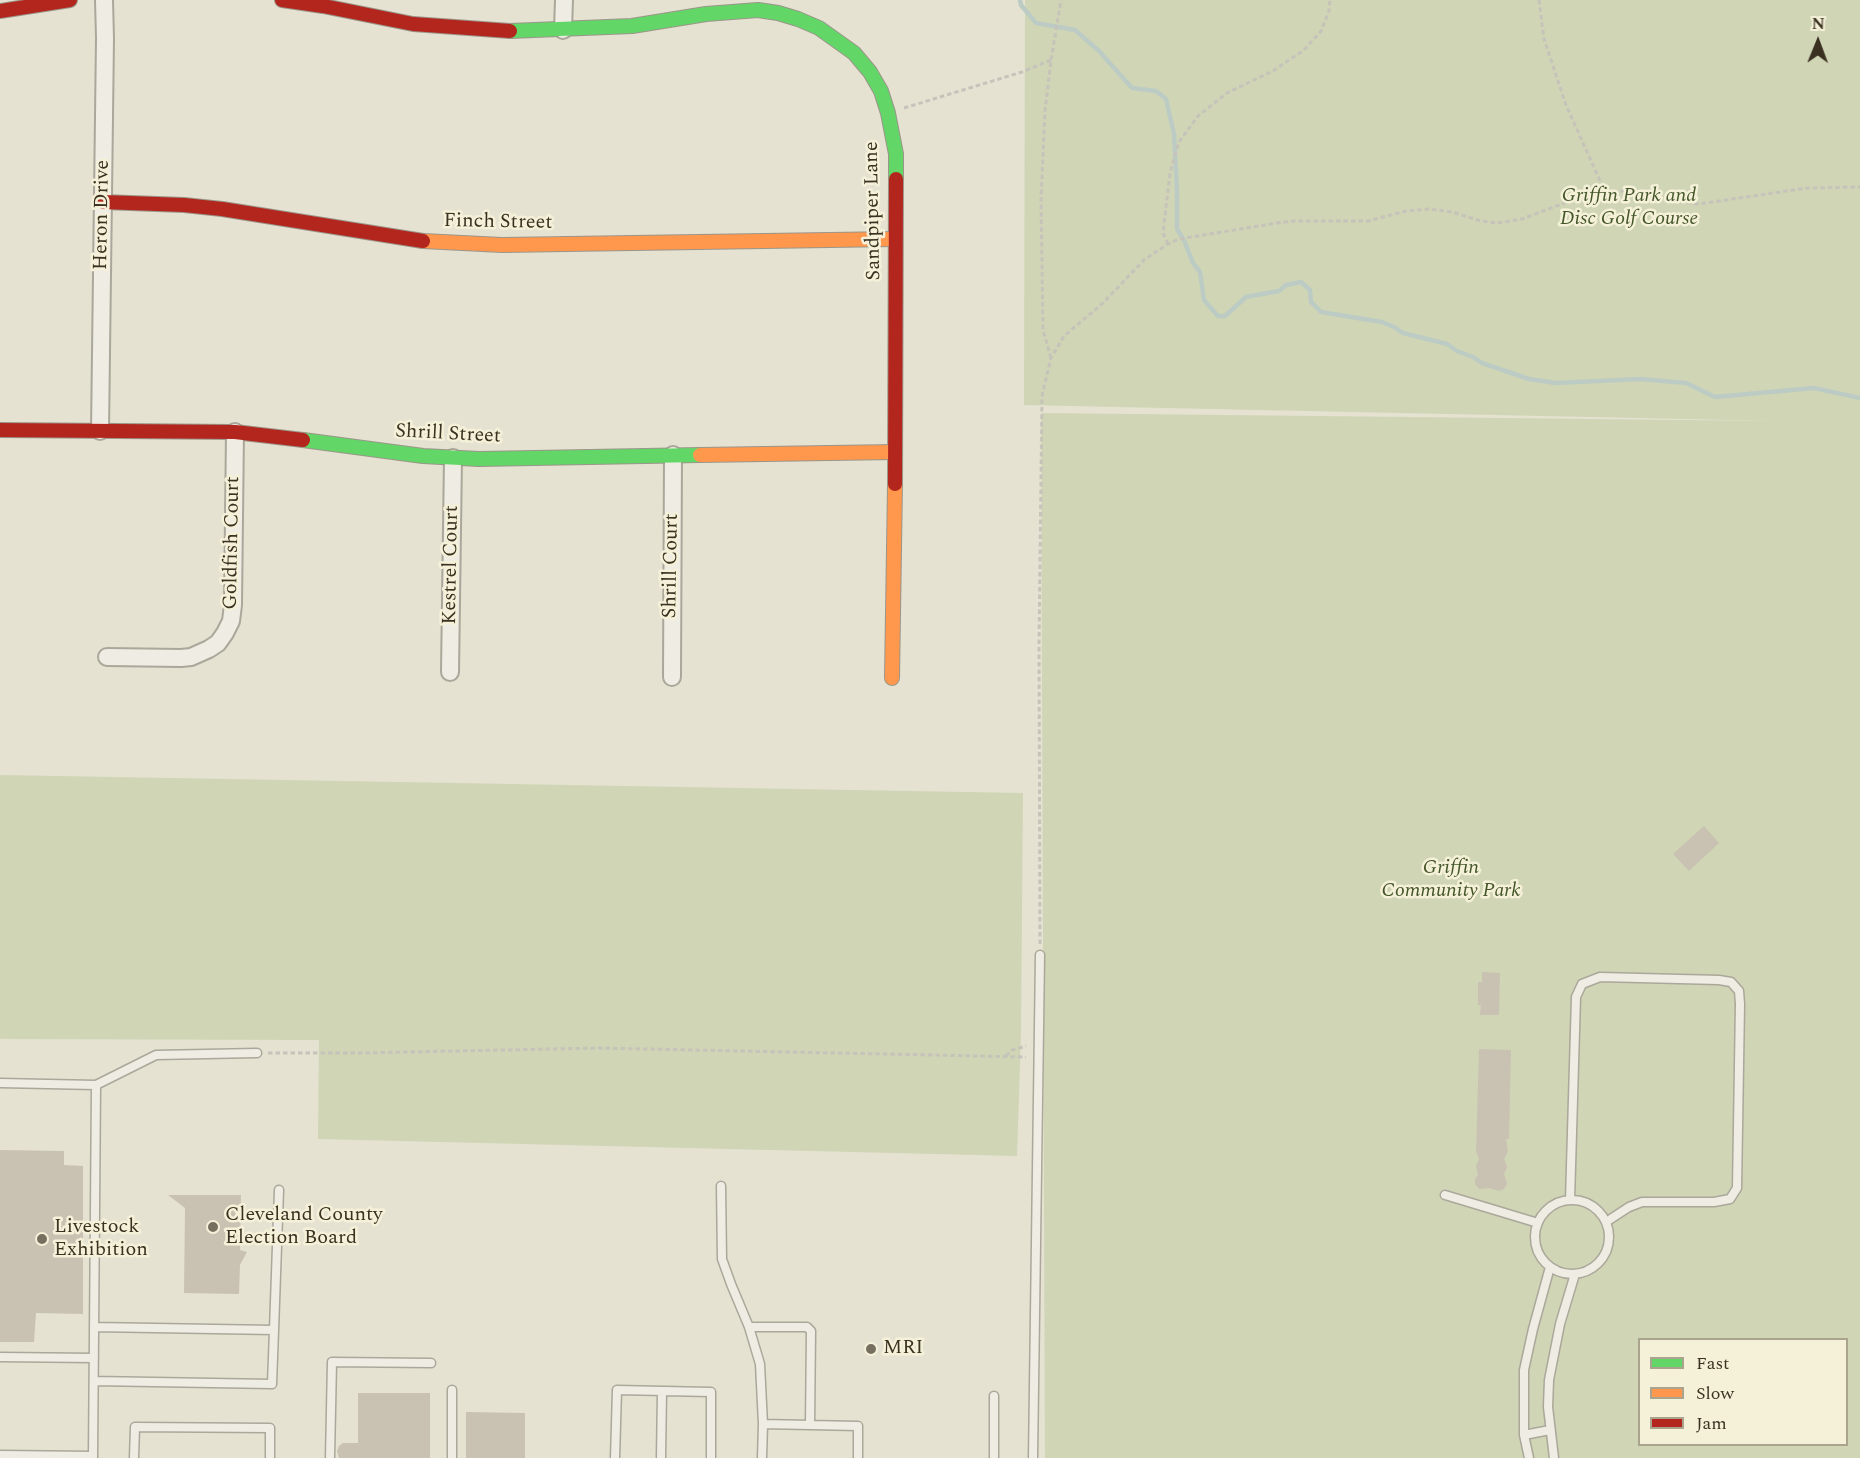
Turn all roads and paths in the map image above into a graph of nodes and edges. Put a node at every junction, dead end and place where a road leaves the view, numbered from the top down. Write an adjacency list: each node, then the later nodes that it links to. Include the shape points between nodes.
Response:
1 (70, 0): 8 (street)
2 (104, 0): 14 (street, Heron Drive)
3 (282, 0): 9 (street, Sandpiper Lane, via 421,25 500,31)
4 (564, 0): 9 (street)
5 (1061, 0): 10 (path)
6 (1330, 0): 16 (path, via 1321,31 1304,50 1273,71 1227,93 1198,116 1179,142 1170,172 1163,233)
7 (1539, 0): 13 (path, via 1544,39 1566,105)
8 (0, 11)
9 (563, 30): 11 (street, Sandpiper Lane, via 632,26 734,11 778,13 819,28 854,53 881,91)
10 (1051, 60): 11 (path); 17 (path, via 1041,199 1043,330)
11 (888, 113): 15 (street, Sandpiper Lane, via 896,154)
12 (1860, 187): 13 (path, via 1807,188 1699,204 1644,193)
13 (1605, 192): 16 (path, via 1588,194 1522,219 1497,223 1429,209 1368,221 1295,221)
14 (103, 202): 15 (street, Finch Street, via 222,209 420,241 458,243); 19 (street, Heron Drive)
15 (895, 239): 21 (street, Sandpiper Lane)
16 (1168, 244): 17 (path, via 1144,259 1102,304 1064,336)
17 (1051, 357): 28 (path, via 1042,396 1041,436)
18 (0, 430): 19 (street, Shrill Street)
19 (100, 431): 20 (street, Shrill Street)
20 (235, 432): 23 (street, Shrill Street); 24 (street, Goldfish Court, via 234,596 225,633 210,649 191,657)
21 (896, 452): 22 (street, Shrill Street); 27 (street, Sandpiper Lane)
22 (673, 455): 23 (street, Shrill Street); 26 (street, Shrill Court)
23 (453, 458): 25 (street, Kestrel Court)
24 (107, 657)
25 (450, 672)
26 (672, 676)
27 (892, 678)
28 (1040, 955): 29 (lane)
29 (1039, 1043): 31 (path, via 1012,1050); 32 (lane)
30 (257, 1053): 31 (path, via 598,1048); 34 (lane, via 156,1055)
31 (1004, 1057): 32 (path)
32 (1039, 1057): 69 (lane)
33 (0, 1083): 34 (lane)
34 (96, 1085): 43 (lane)
35 (721, 1186): 44 (lane, via 722,1259)
36 (279, 1190): 45 (lane)
37 (1445, 1195): 40 (lane)
38 (1570, 1200): 39 (lane, via 1592,1206); 39 (lane, via 1576,997 1582,984 1600,977 1731,982 1739,991 1740,1004 1737,1188 1730,1199 1714,1202 1642,1202); 40 (lane, via 1551,1207)
39 (1606, 1222): 42 (lane, via 1606,1253 1592,1269)
40 (1538, 1223): 41 (lane, via 1536,1247)
41 (1550, 1267): 42 (lane); 56 (lane, via 1524,1370)
42 (1575, 1274): 55 (lane, via 1549,1380)
43 (94, 1327): 45 (lane); 47 (lane)
44 (749, 1327): 53 (lane, via 760,1364); 54 (lane, via 807,1327 811,1331)
45 (274, 1330): 49 (lane, via 272,1384)
46 (0, 1357): 47 (lane)
47 (94, 1358): 49 (lane)
48 (431, 1363): 61 (lane, via 332,1362)
49 (94, 1381): 58 (lane)
50 (452, 1390): 62 (lane)
51 (662, 1391): 63 (lane, via 617,1390); 64 (lane); 65 (lane, via 711,1392)
52 (994, 1396): 68 (lane)
53 (764, 1424): 54 (lane); 66 (lane)
54 (810, 1425): 67 (lane, via 858,1426)
55 (1550, 1430): 56 (lane); 71 (lane)
56 (1524, 1435): 70 (lane)
57 (0, 1455): 58 (lane)
58 (93, 1457)
59 (134, 1458): 60 (lane, via 135,1427 270,1428)
60 (270, 1458)
61 (330, 1458)
62 (452, 1458)
63 (615, 1458)
64 (661, 1458)
65 (711, 1458)
66 (762, 1458)
67 (858, 1458)
68 (994, 1458)
69 (1034, 1458)
70 (1529, 1458)
71 (1554, 1458)

